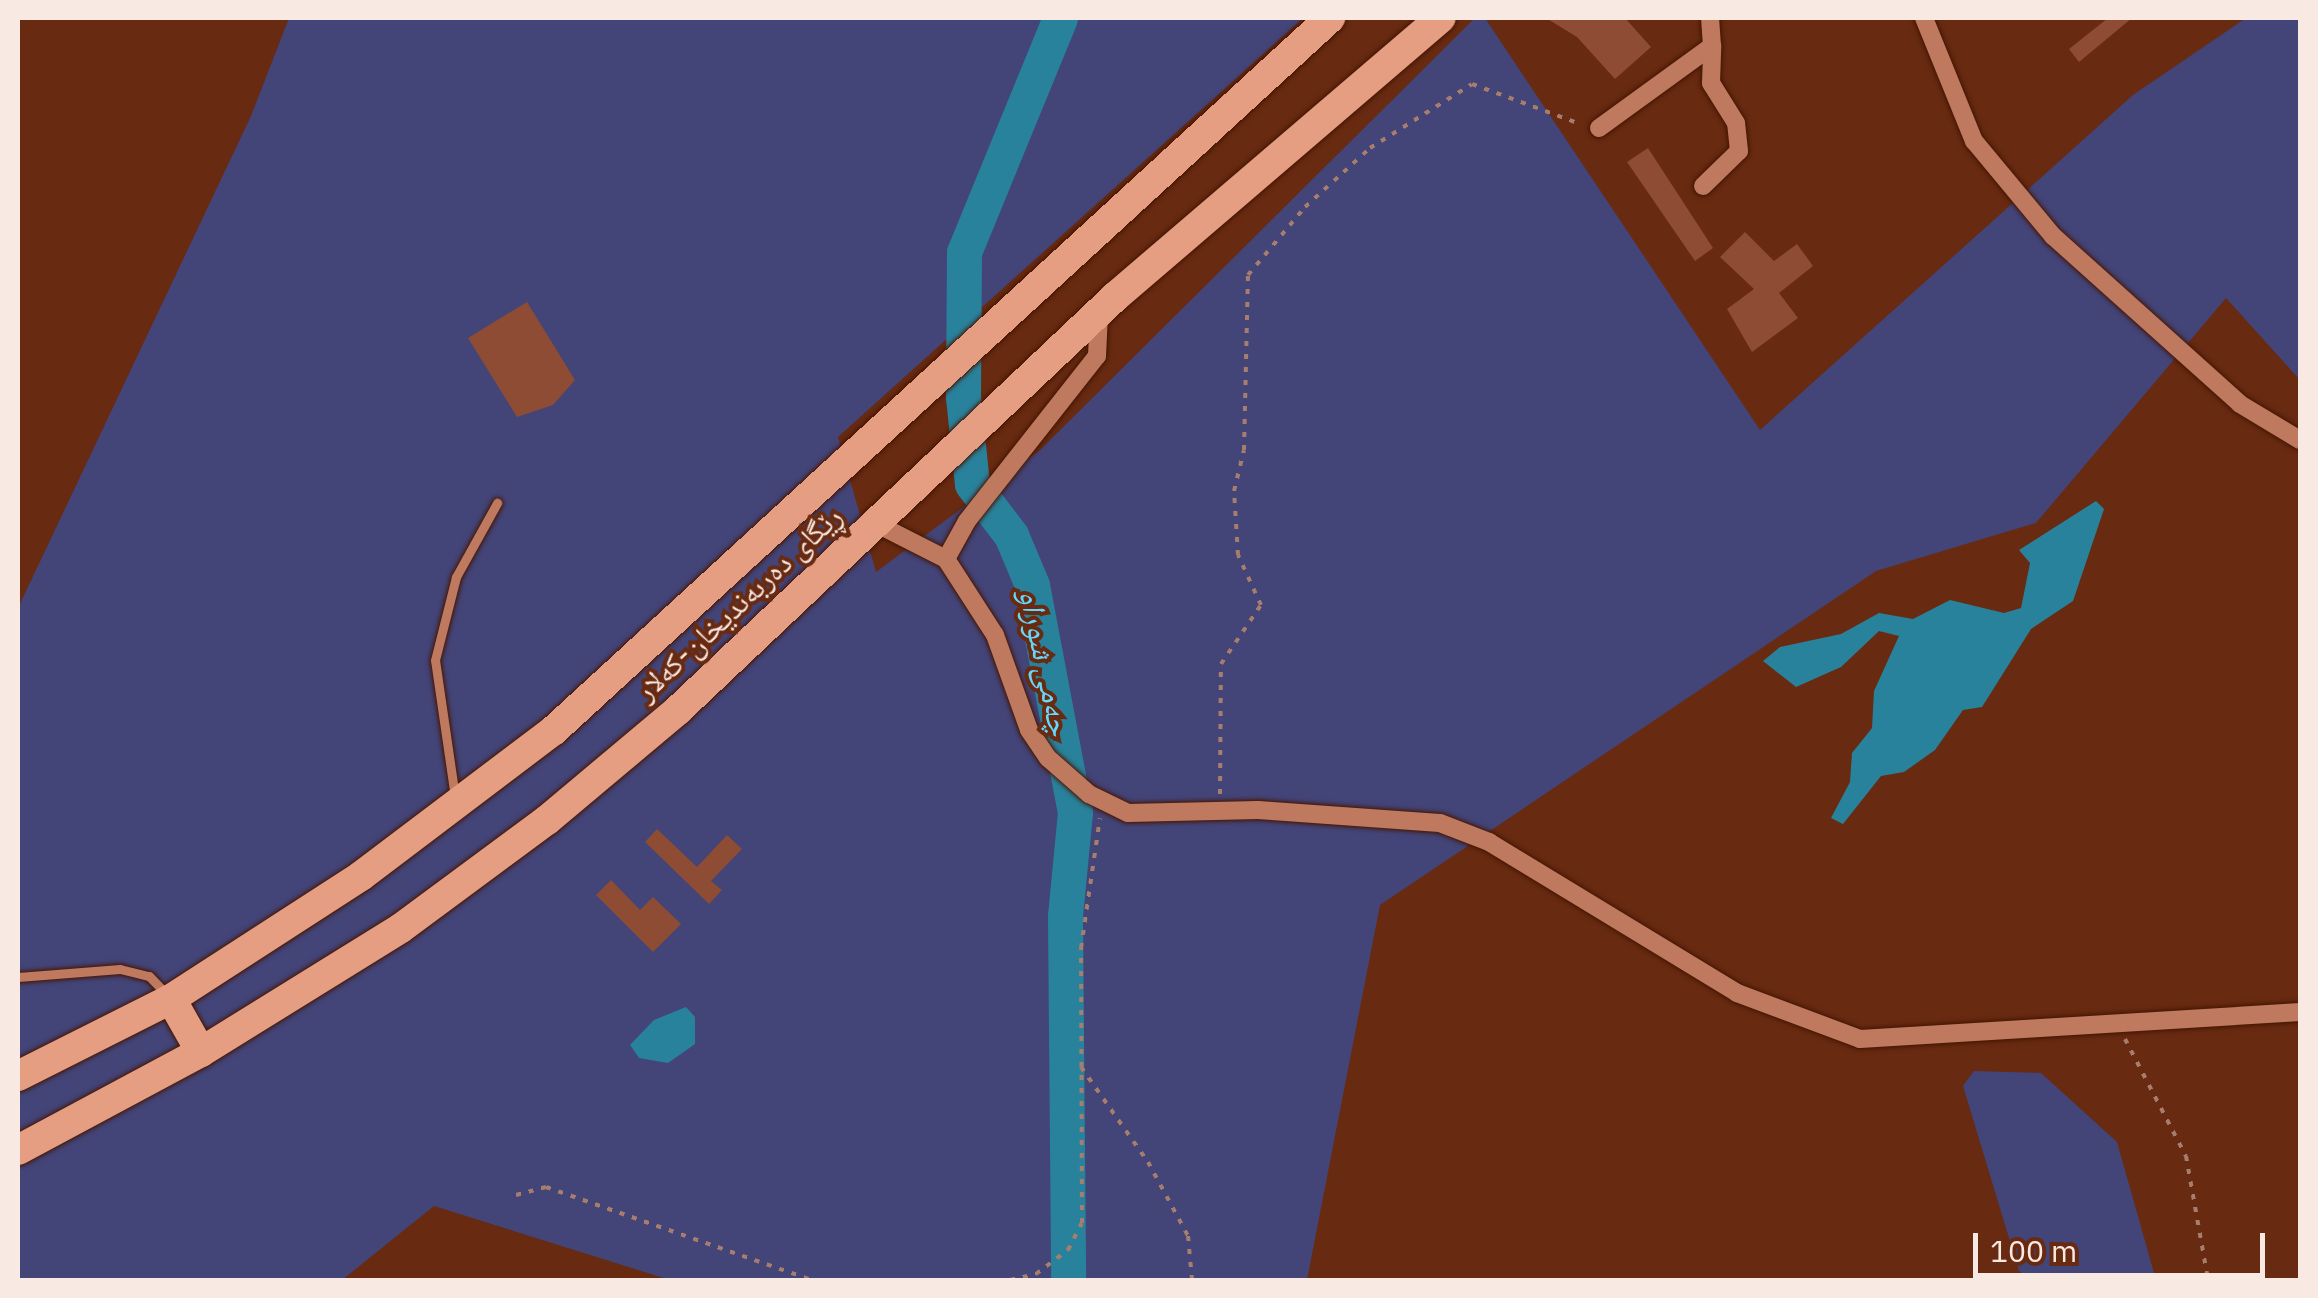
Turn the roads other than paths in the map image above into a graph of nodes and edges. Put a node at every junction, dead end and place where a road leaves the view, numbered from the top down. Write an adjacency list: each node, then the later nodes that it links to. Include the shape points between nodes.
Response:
1 (1330, 18): 13 (highway, ڕێگای دەربەندیخان-کەلار, via 1072,250 649,649)
2 (1441, 18): 8 (highway, ڕێگای دەربەندیخان-کەلار)
3 (1710, 18): 5 (street)
4 (1924, 18): 9 (street, via 1974,141 2029,210 2240,404)
5 (1712, 46): 6 (street); 7 (street, via 1711,82 1736,123 1739,151)
6 (1599, 128)
7 (1703, 186)
8 (1098, 313): 11 (highway, ڕێگای دەربەندیخان-کەلار); 12 (street, via 1097,356 967,520)
9 (2300, 440)
10 (497, 502): 13 (lane, via 456,577 436,660 440,731)
11 (875, 523): 12 (street); 17 (highway, ڕێگای دەربەندیخان-کەلار, via 547,820 401,928)
12 (946, 559): 16 (street, via 995,635 1029,730 1048,758 1106,805 1128,813 1440,823 1489,842 1737,993 1860,1039)
13 (457, 805): 15 (highway, ڕێگای دەربەندیخان-کەلار)
14 (18, 978): 15 (lane, via 120,969 149,976)
15 (171, 999): 17 (highway); 18 (highway, ڕێگای دەربەندیخان-کەلار)
16 (2300, 1012)
17 (202, 1052): 19 (highway, ڕێگای دەربەندیخان-کەلار)
18 (18, 1076)
19 (18, 1150)

